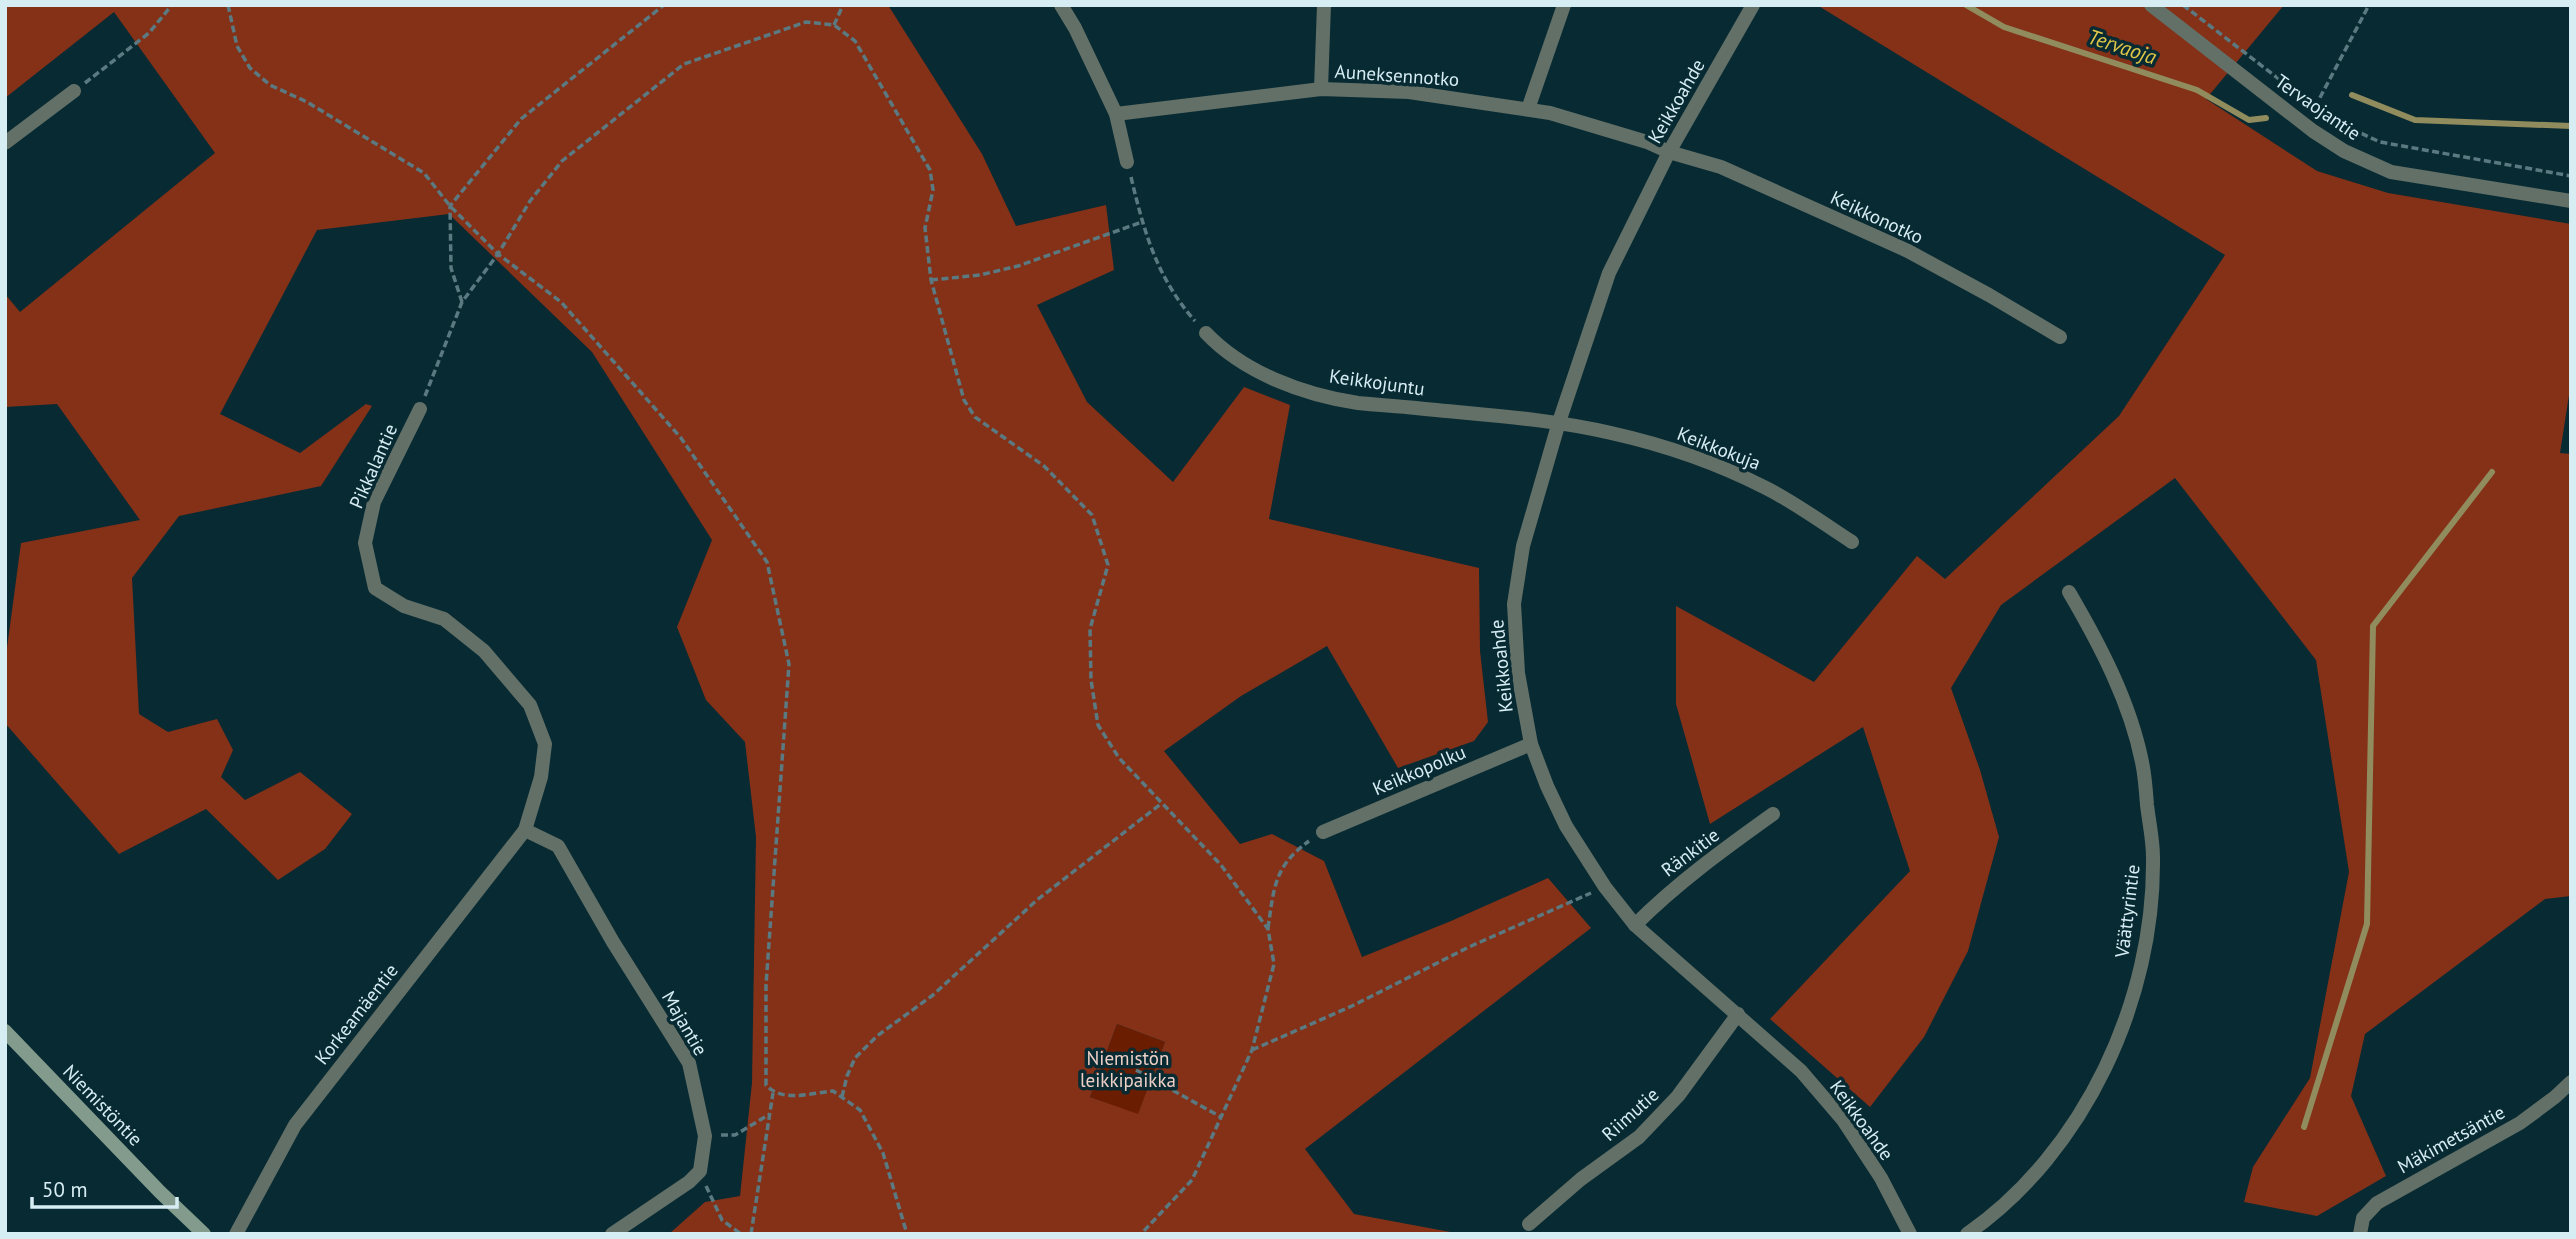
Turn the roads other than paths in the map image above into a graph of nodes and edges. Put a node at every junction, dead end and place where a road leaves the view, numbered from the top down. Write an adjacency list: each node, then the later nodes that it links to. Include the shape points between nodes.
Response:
1 (1061, 5): 9 (street)
2 (1324, 5): 6 (street)
3 (1564, 5): 8 (street)
4 (1753, 5): 11 (street, Keikkoahde)
5 (2151, 5): 13 (street, Tervaojantie, via 2344,151 2391,172)
6 (1321, 89): 8 (street, Auneksennotko, via 1409,92); 9 (street, Auneksennotko)
7 (75, 91): 10 (street)
8 (1528, 109): 11 (street, Auneksennotko)
9 (1116, 114): 12 (street)
10 (5, 143)
11 (1669, 152): 15 (street, Keikkonotko, via 1721,167 1908,251); 17 (street, Keikkoahde, via 1609,273)
12 (1127, 162)
13 (2571, 201)
14 (1206, 333): 17 (street, Keikkojuntu, via 1245,364 1314,393 1357,402)
15 (2060, 337)
16 (420, 409): 22 (street, Pikkalantie, via 374,502 365,543 375,588 404,606 444,619 484,651 530,705 545,744 541,777)
17 (1559, 422): 18 (street, Keikkokuja, via 1693,455 1768,488); 20 (street, Keikkoahde, via 1523,546 1514,604 1518,673)
18 (1852, 542)
19 (2069, 592): 33 (street, Väättyrintie, via 2123,700 2142,762 2153,857 2148,932 2134,994 2109,1059 2078,1118 2036,1171 1989,1219)
20 (1531, 744): 23 (street, Keikkopolku); 24 (street, Keikkoahde, via 1566,826)
21 (1773, 814): 24 (street, Ränkitie, via 1696,870)
22 (525, 830): 30 (street, Korkeamäentie, via 295,1125); 31 (street, Majantie, via 558,845 689,1063 705,1136 700,1171)
23 (1322, 832)
24 (1635, 925): 25 (street, Keikkoahde)
25 (1738, 1014): 28 (street, Riimutie, via 1678,1096 1639,1137); 32 (street, Keikkoahde, via 1801,1072 1843,1120)
26 (5, 1031): 29 (street, Niemistöntie)
27 (2571, 1082): 34 (street, Mäkimetsäntie, via 2520,1123 2376,1203 2363,1217)
28 (1529, 1224)
29 (204, 1234)
30 (236, 1234)
31 (612, 1234)
32 (1910, 1234)
33 (1967, 1234)
34 (2360, 1234)

